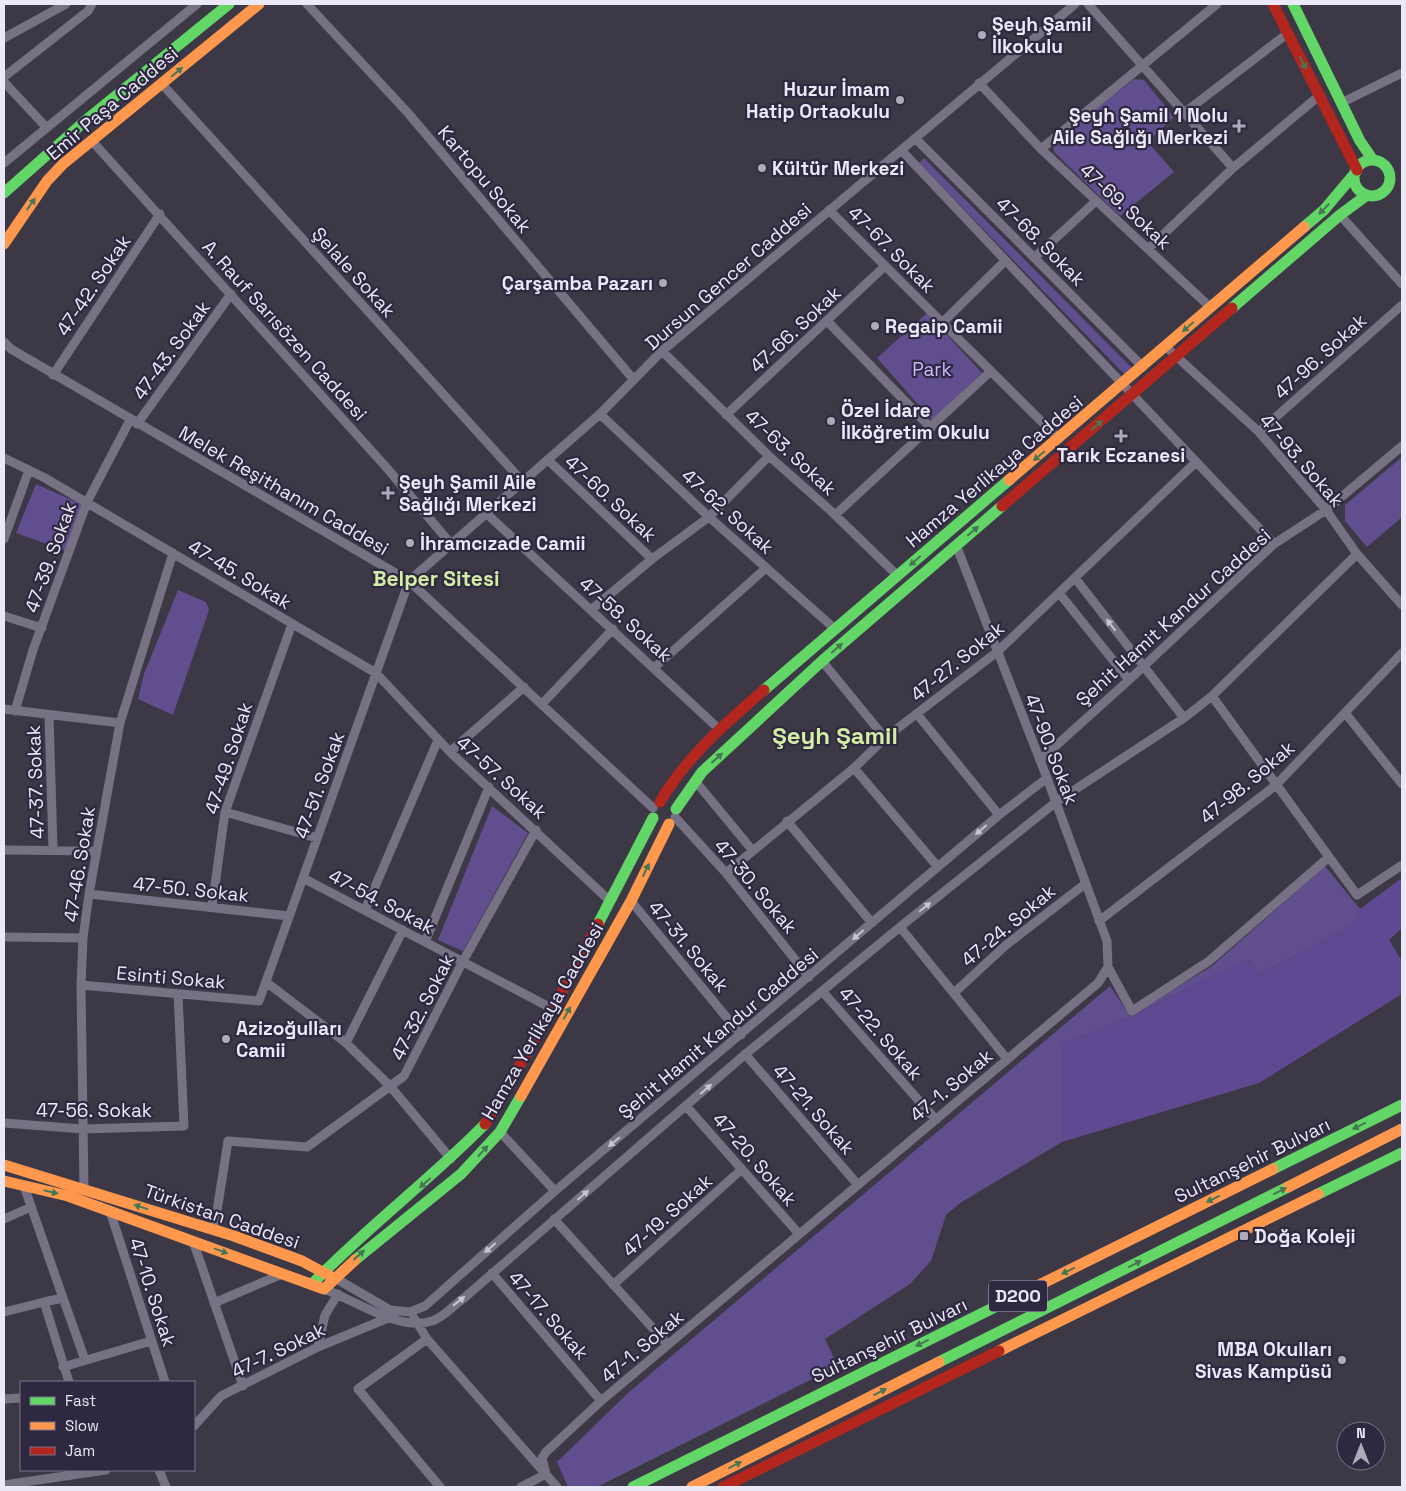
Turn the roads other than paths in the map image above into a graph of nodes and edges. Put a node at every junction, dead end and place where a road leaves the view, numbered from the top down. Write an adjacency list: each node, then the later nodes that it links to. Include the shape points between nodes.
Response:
1 (66, 4): 14 (street)
2 (92, 4): 17 (street, via 88,11)
3 (198, 4): 24 (street)
4 (229, 4): 12 (main road, Emir Paşa Caddesi)
5 (259, 4): 20 (main road, Emir Paşa Caddesi, one-way to 5)
6 (307, 4): 58 (street, Kartopu Sokak, via 408,113)
7 (1075, 4): 19 (street, Dursun Gencer Caddesi)
8 (1088, 4): 15 (street)
9 (1217, 4): 15 (street)
10 (1273, 4): 13 (main road)
11 (1293, 4): 22 (main road)
12 (215, 9): 33 (main road, Emir Paşa Caddesi)
13 (1288, 33): 21 (main road, one-way to 21); 23 (street)
14 (4, 38)
15 (1141, 65): 23 (street); 27 (street)
16 (1402, 73): 22 (street)
17 (4, 77)
18 (4, 82): 24 (street)
19 (979, 83): 25 (street, Dursun Gencer Caddesi); 27 (street, 47-69. Sokak)
20 (162, 84): 26 (main road, Emir Paşa Caddesi); 73 (street, Şelale Sokak)
21 (1320, 95): 31 (street); 32 (main road)
22 (1342, 103): 29 (main road)
23 (1184, 113): 31 (street)
24 (46, 127): 30 (street)
25 (915, 138): 28 (street, Dursun Gencer Caddesi); 41 (street, 47-68. Sokak)
26 (92, 141): 37 (street, A. Rauf Sarısözen Caddesi); 39 (main road, Emir Paşa Caddesi, one-way to 26, via 47,181)
27 (1041, 149): 35 (street, 47-69. Sokak)
28 (900, 150): 36 (street, Dursun Gencer Caddesi); 42 (street, 47-68. Sokak)
29 (1373, 160): 32 (main road, via 1362,164); 34 (main road, via 1386,167 1390,180 1380,194)
30 (4, 163)
31 (1233, 168): 40 (street)
32 (1356, 171): 34 (main road, via 1357,187); 47 (main road, Hamza Yerlikaya Caddesi, one-way to 47, via 1324,210)
33 (4, 193)
34 (1367, 195): 38 (main road, Hamza Yerlikaya Caddesi)
35 (1096, 201): 40 (street, 47-69. Sokak); 41 (street)
36 (829, 210): 43 (street, 47-67. Sokak); 53 (street, Dursun Gencer Caddesi)
37 (160, 214): 45 (street, A. Rauf Sarısözen Caddesi); 57 (street, 47-42. Sokak)
38 (1340, 215): 44 (street); 54 (main road, Hamza Yerlikaya Caddesi)
39 (4, 244)
40 (1148, 249): 47 (street, 47-69. Sokak)
41 (1034, 258): 55 (street, 47-68. Sokak)
42 (1005, 261): 49 (street); 59 (street, 47-68. Sokak)
43 (885, 266): 48 (street, 47-66. Sokak); 49 (street, 47-67. Sokak)
44 (1402, 284)
45 (231, 294): 63 (street, 47-43. Sokak); 80 (street, A. Rauf Sarısözen Caddesi)
46 (1402, 305): 65 (street, 47-96. Sokak)
47 (1211, 308): 51 (main road, Hamza Yerlikaya Caddesi, one-way to 51)
48 (828, 322): 62 (street, 47-66. Sokak); 64 (street)
49 (942, 323): 56 (street, 47-67. Sokak)
50 (4, 342): 52 (street, Melek Reşithanım Caddesi)
51 (1166, 347): 54 (street, 47-93. Sokak); 55 (main road, Hamza Yerlikaya Caddesi)
52 (7, 349): 57 (street, Melek Reşithanım Caddesi)
53 (662, 351): 58 (street, Dursun Gencer Caddesi); 62 (street, 47-63. Sokak)
54 (1176, 356): 60 (main road, Hamza Yerlikaya Caddesi); 65 (street, 47-93. Sokak)
55 (1143, 367): 59 (main road, Hamza Yerlikaya Caddesi)
56 (990, 372): 64 (street); 66 (street, 47-67. Sokak)
57 (53, 374): 63 (street, Melek Reşithanım Caddesi)
58 (634, 380): 61 (street, Dursun Gencer Caddesi)
59 (1122, 385): 60 (street, 47-68. Sokak); 66 (main road, Hamza Yerlikaya Caddesi)
60 (1132, 395): 71 (street, 47-68. Sokak); 82 (main road, Hamza Yerlikaya Caddesi, one-way to 60)
61 (600, 414): 70 (street, Dursun Gencer Caddesi); 78 (street, 47-62. Sokak)
62 (726, 415): 68 (street, 47-63. Sokak)
63 (133, 422): 74 (street, 47-39. Sokak); 89 (street, Melek Reşithanım Caddesi)
64 (931, 428): 77 (street)
65 (1259, 432): 75 (street, 47-93. Sokak)
66 (1059, 439): 87 (main road, Hamza Yerlikaya Caddesi, one-way to 87)
67 (1402, 446): 75 (street, Şehit Hamit Kandur Caddesi)
68 (769, 456): 77 (street, 47-63. Sokak); 78 (street)
69 (4, 458): 72 (street, 47-45. Sokak)
70 (548, 460): 73 (street, Dursun Gencer Caddesi); 85 (street, 47-60. Sokak)
71 (1196, 462): 81 (street, 47-68. Sokak); 88 (street, 47-27. Sokak)
72 (29, 470): 74 (street, 47-45. Sokak); 79 (street)
73 (522, 481): 76 (street, Dursun Gencer Caddesi)
74 (87, 502): 83 (street, 47-45. Sokak); 95 (street, 47-39. Sokak)
75 (1326, 510): 81 (street, Şehit Hamit Kandur Caddesi); 84 (street, 47-93. Sokak)
76 (487, 514): 80 (street, Dursun Gencer Caddesi); 92 (street, 47-58. Sokak)
77 (835, 515): 87 (street, 47-63. Sokak)
78 (709, 517): 85 (street); 86 (street, 47-62. Sokak)
79 (4, 540)
80 (451, 544): 89 (street, Dursun Gencer Caddesi)
81 (1274, 544): 101 (street, Şehit Hamit Kandur Caddesi)
82 (956, 545): 98 (street, 47-90. Sokak); 100 (main road, Hamza Yerlikaya Caddesi, one-way to 82)
83 (173, 553): 94 (street, 47-45. Sokak); 114 (street, 47-46. Sokak)
84 (1357, 554): 91 (street, 47-93. Sokak); 106 (street, Şehit Hamit Kandur Caddesi)
85 (652, 559): 92 (street)
86 (766, 568): 97 (street, 47-62. Sokak); 102 (street)
87 (898, 576): 97 (main road, Hamza Yerlikaya Caddesi)
88 (1075, 578): 90 (street, 47-27. Sokak); 101 (street, one-way to 88)
89 (409, 581): 103 (street, 47-51. Sokak); 105 (street, Melek Reşithanım Caddesi)
90 (1060, 593): 98 (street, 47-27. Sokak); 104 (street)
91 (1402, 605)
92 (591, 610): 96 (street, 47-58. Sokak)
93 (4, 616): 95 (street)
94 (292, 624): 103 (street, 47-45. Sokak); 128 (street, 47-49. Sokak)
95 (42, 628): 109 (street, 47-39. Sokak)
96 (613, 629): 102 (street, 47-58. Sokak); 107 (street)
97 (835, 629): 115 (main road, Hamza Yerlikaya Caddesi)
98 (997, 652): 110 (street, 47-27. Sokak); 119 (street, 47-90. Sokak)
99 (1402, 654): 111 (street, 47-98. Sokak)
100 (822, 661): 116 (street); 122 (main road, Hamza Yerlikaya Caddesi, one-way to 100, via 702,772)
101 (1144, 666): 104 (street, Şehit Hamit Kandur Caddesi); 113 (street)
102 (654, 667): 115 (street, 47-58. Sokak)
103 (376, 673): 117 (street, 47-57. Sokak); 133 (street, 47-51. Sokak)
104 (1130, 680): 119 (street, Şehit Hamit Kandur Caddesi)
105 (524, 687): 107 (street, Melek Reşithanım Caddesi); 118 (street)
106 (1212, 696): 113 (street, Şehit Hamit Kandur Caddesi); 124 (street)
107 (542, 704): 127 (street, Melek Reşithanım Caddesi)
108 (4, 709): 109 (street)
109 (15, 711): 112 (street)
110 (917, 714): 116 (street, 47-27. Sokak); 129 (street)
111 (1346, 714): 123 (street); 124 (street, 47-98. Sokak)
112 (49, 715): 114 (street); 134 (street, 47-37. Sokak)
113 (1184, 718): 126 (street, Şehit Hamit Kandur Caddesi)
114 (120, 723): 136 (street, 47-46. Sokak)
115 (720, 729): 127 (main road, Hamza Yerlikaya Caddesi, via 685,764)
116 (885, 738): 120 (street, 47-27. Sokak)
117 (438, 740): 118 (street, 47-57. Sokak); 148 (street)
118 (450, 752): 125 (street, 47-57. Sokak)
119 (1040, 760): 121 (street, 47-90. Sokak)
120 (854, 768): 131 (street, 47-27. Sokak); 140 (street)
121 (1047, 778): 126 (street, 47-90. Sokak); 129 (street, Şehit Hamit Kandur Caddesi)
122 (696, 782): 130 (main road, Hamza Yerlikaya Caddesi); 137 (street, 47-30. Sokak)
123 (1402, 784)
124 (1276, 785): 138 (street); 150 (street, 47-98. Sokak)
125 (489, 787): 132 (street, 47-57. Sokak); 156 (street)
126 (1056, 802): 143 (street, 47-90. Sokak); 152 (street, Şehit Hamit Kandur Caddesi, one-way to 126)
127 (656, 809): 130 (main road, via 669,802); 130 (main road, via 660,824); 145 (main road, Hamza Yerlikaya Caddesi)
128 (225, 812): 133 (street); 147 (street, 47-49. Sokak)
129 (999, 815): 140 (street, Şehit Hamit Kandur Caddesi, one-way to 140)
130 (673, 817): 141 (street, 47-30. Sokak); 146 (main road, Hamza Yerlikaya Caddesi, one-way to 130)
131 (787, 821): 137 (street, 47-27. Sokak); 151 (street)
132 (536, 830): 145 (street, 47-57. Sokak); 157 (street, 47-32. Sokak)
133 (317, 838): 142 (street, 47-51. Sokak)
134 (53, 849): 135 (street); 136 (street)
135 (4, 850)
136 (96, 851): 144 (street, 47-46. Sokak)
137 (753, 851): 141 (street, 47-27. Sokak)
138 (1329, 857): 139 (street, via 1357,895); 158 (street, via 1209,961 1132,1011)
139 (1402, 865)
140 (938, 867): 151 (street, Şehit Hamit Kandur Caddesi)
141 (726, 873): 159 (street, 47-30. Sokak)
142 (303, 878): 148 (street, 47-54. Sokak); 149 (street, 47-51. Sokak)
143 (1085, 884): 150 (street, 47-90. Sokak); 163 (street, 47-24. Sokak, via 1006,944)
144 (89, 894): 147 (street, 47-50. Sokak); 155 (street, 47-46. Sokak)
145 (610, 901): 166 (main road, Hamza Yerlikaya Caddesi)
146 (631, 901): 167 (street, 47-31. Sokak); 178 (main road, Hamza Yerlikaya Caddesi, one-way to 146)
147 (212, 907): 149 (street, 47-50. Sokak)
148 (365, 910): 153 (street, 47-54. Sokak)
149 (289, 916): 160 (street, 47-51. Sokak)
150 (1100, 921): 158 (street, 47-90. Sokak, via 1107,941)
151 (872, 923): 159 (street, Şehit Hamit Kandur Caddesi, one-way to 159)
152 (900, 927): 162 (street, Şehit Hamit Kandur Caddesi); 163 (street)
153 (403, 930): 156 (street, 47-54. Sokak); 168 (street)
154 (4, 937): 155 (street)
155 (83, 938): 161 (street, 47-46. Sokak)
156 (425, 942): 157 (street, 47-54. Sokak)
157 (462, 963): 166 (street, 47-54. Sokak); 171 (street, 47-32. Sokak, via 404,1076)
158 (1108, 967): 170 (street, 47-1. Sokak, via 1098,983)
159 (809, 977): 167 (street, Şehit Hamit Kandur Caddesi)
160 (266, 982): 165 (street, 47-51. Sokak); 168 (street)
161 (81, 985): 164 (street, Esinti Sokak); 176 (street, 47-46. Sokak)
162 (822, 991): 169 (street, Şehit Hamit Kandur Caddesi); 174 (street, 47-22. Sokak)
163 (954, 993): 170 (street)
164 (178, 994): 165 (street, Esinti Sokak); 176 (street, 47-56. Sokak, via 184,1126)
165 (258, 1001)
166 (553, 1009): 180 (main road, Hamza Yerlikaya Caddesi, via 486,1123)
167 (741, 1035): 187 (street, Şehit Hamit Kandur Caddesi, one-way to 187)
168 (346, 1043): 171 (street)
169 (745, 1054): 173 (street, Şehit Hamit Kandur Caddesi, one-way to 169); 184 (street, 47-21. Sokak)
170 (1007, 1059): 174 (street, 47-1. Sokak)
171 (390, 1086): 180 (street); 192 (street, 47-32. Sokak, via 307,1147 228,1141)
172 (1402, 1105): 231 (main road, Sultanşehir Bulvarı / D200, one-way to 231)
173 (686, 1106): 182 (street, 47-20. Sokak); 191 (street, Şehit Hamit Kandur Caddesi, one-way to 173)
174 (936, 1120): 184 (street, 47-1. Sokak)
175 (4, 1123): 176 (street, 47-56. Sokak)
176 (83, 1129): 186 (street, 47-46. Sokak)
177 (1402, 1129): 232 (main road, Sultanşehir Bulvarı / D200, one-way to 177)
178 (500, 1132): 187 (street); 198 (main road, Hamza Yerlikaya Caddesi, one-way to 178, via 371,1245 461,1174)
179 (1402, 1153): 233 (main road)
180 (451, 1160): 195 (main road, Hamza Yerlikaya Caddesi, one-way to 195)
181 (4, 1165): 186 (main road, Türkistan Caddesi)
182 (742, 1170): 193 (street, 47-20. Sokak); 200 (street, 47-19. Sokak)
183 (4, 1181): 185 (main road, Türkistan Caddesi)
184 (858, 1185): 193 (street, 47-1. Sokak)
185 (24, 1186): 188 (street); 189 (main road, Türkistan Caddesi, one-way to 189, via 68,1196)
186 (84, 1189): 192 (main road, Türkistan Caddesi, one-way to 186)
187 (556, 1191): 207 (street, Şehit Hamit Kandur Caddesi, one-way to 207, via 425,1306)
188 (31, 1207): 190 (street); 203 (street)
189 (110, 1211): 194 (main road, Türkistan Caddesi); 211 (street, 47-10. Sokak)
190 (4, 1219)
191 (554, 1220): 196 (street, Şehit Hamit Kandur Caddesi); 200 (street)
192 (214, 1230): 195 (main road, Türkistan Caddesi, via 302,1261)
193 (799, 1234): 212 (street, 47-1. Sokak)
194 (193, 1241): 197 (main road, Türkistan Caddesi, one-way to 197); 205 (street)
195 (323, 1272): 198 (main road, Türkistan Caddesi); 199 (main road, Hamza Yerlikaya Caddesi)
196 (492, 1273): 209 (street, Şehit Hamit Kandur Caddesi, one-way to 196, via 432,1321); 221 (street, 47-17. Sokak)
197 (282, 1274): 199 (main road, Türkistan Caddesi); 205 (street)
198 (335, 1278): 201 (main road, Hamza Yerlikaya Caddesi); 207 (street, Türkistan Caddesi, via 390,1310)
199 (312, 1284): 201 (main road, Türkistan Caddesi)
200 (613, 1285): 212 (street)
201 (324, 1290): 202 (street, Türkistan Caddesi)
202 (338, 1294): 208 (street, Türkistan Caddesi); 213 (street, via 325,1315)
203 (63, 1298): 204 (street); 214 (street)
204 (44, 1302): 206 (street); 215 (street)
205 (214, 1303): 218 (street)
206 (4, 1312)
207 (410, 1312): 209 (street)
208 (388, 1318): 209 (street, Türkistan Caddesi); 213 (street, 47-7. Sokak)
209 (417, 1322): 210 (street)
210 (427, 1339): 225 (street); 228 (street, via 358,1389)
211 (151, 1341): 214 (street); 217 (street, 47-10. Sokak)
212 (668, 1345): 221 (street, 47-1. Sokak)
213 (318, 1347): 218 (street, 47-7. Sokak)
214 (85, 1360): 215 (street)
215 (63, 1367): 216 (street)
216 (69, 1381)
217 (165, 1381)
218 (243, 1386): 222 (street, 47-7. Sokak, via 220,1396)
219 (20, 1398): 220 (street)
220 (4, 1400)
221 (601, 1401): 225 (street, 47-1. Sokak, via 546,1452 542,1458)
222 (195, 1425)
223 (96, 1471): 226 (street)
224 (159, 1471): 227 (street)
225 (546, 1474): 229 (street); 230 (street)
226 (4, 1486)
227 (166, 1487)
228 (440, 1487)
229 (521, 1487)
230 (557, 1487)
231 (633, 1487)
232 (692, 1487)
233 (723, 1487)

